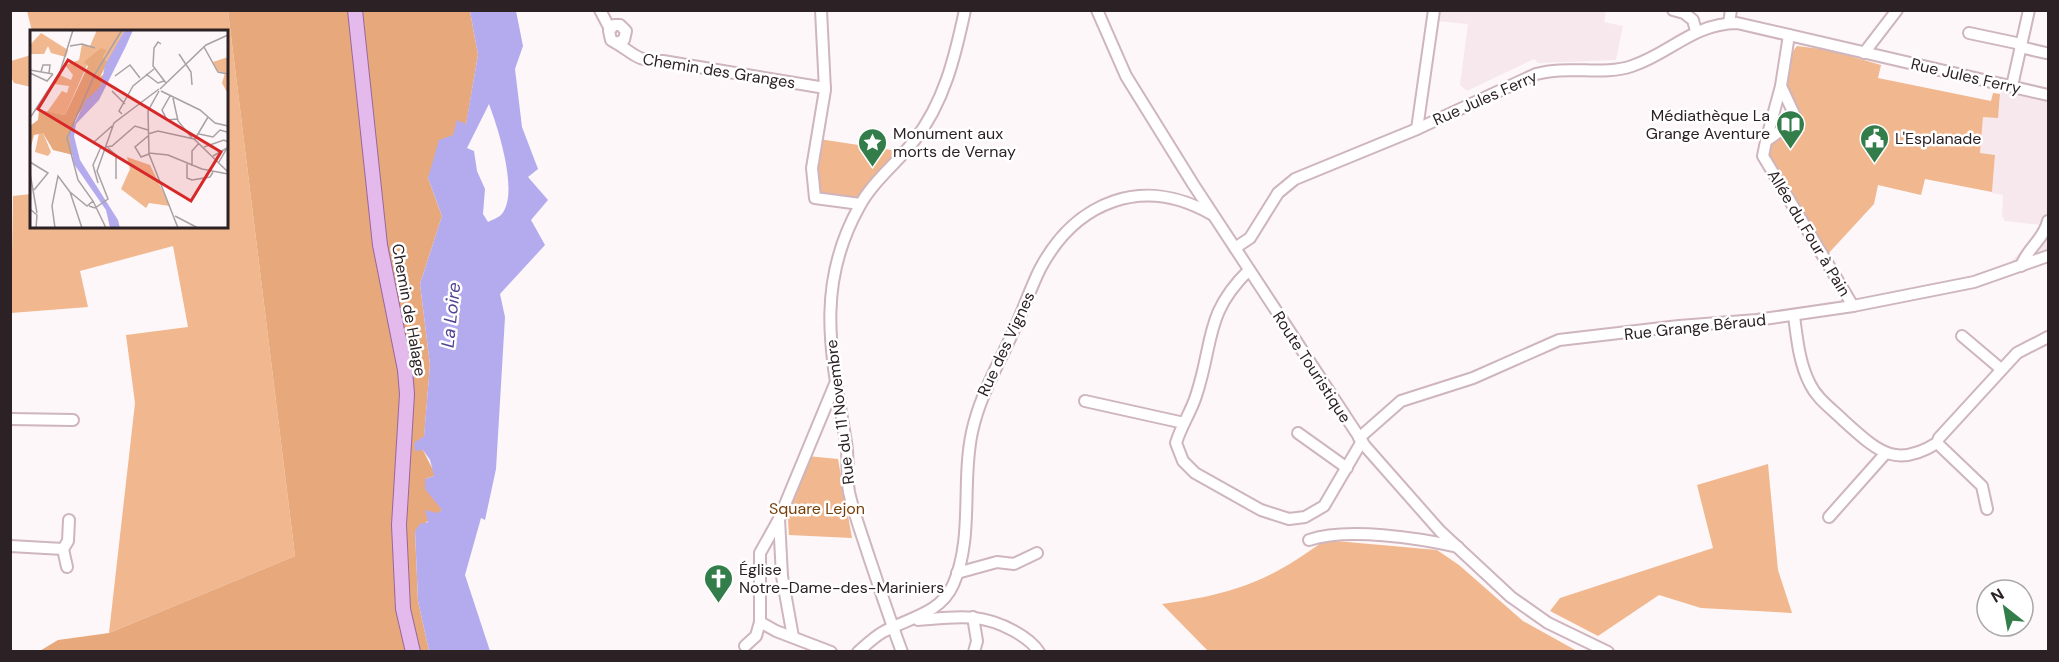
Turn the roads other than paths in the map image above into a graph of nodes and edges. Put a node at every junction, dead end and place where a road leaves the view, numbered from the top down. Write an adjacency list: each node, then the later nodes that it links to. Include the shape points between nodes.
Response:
1 (355, 10): 65 (main road, Chemin de Halage, via 380,245 405,370 399,525 403,609)
2 (600, 10): 20 (street, Chemin des Granges, via 610,29 609,37 644,61)
3 (821, 10): 20 (street)
4 (965, 10): 26 (street, Rue du 11 Novembre, via 941,99 930,119)
5 (1097, 10): 24 (street, Route Touristique, via 1126,76)
6 (1434, 10): 22 (street)
7 (1673, 10): 12 (street, via 1694,20)
8 (1731, 10): 11 (street)
9 (1897, 10): 16 (street)
10 (2030, 10): 15 (street)
11 (1729, 23): 12 (street, Rue Jules Ferry); 14 (street, Rue Jules Ferry)
12 (1696, 31): 22 (street, Rue Jules Ferry, via 1629,68 1555,69 1536,74)
13 (1969, 33): 15 (street)
14 (1789, 35): 16 (street, Rue Jules Ferry); 18 (street)
15 (2021, 45): 17 (street); 19 (street)
16 (1863, 53): 19 (street, Rue Jules Ferry)
17 (2046, 53)
18 (1780, 86): 23 (street); 23 (street, via 1794,121)
19 (2012, 86): 21 (street, Rue Jules Ferry)
20 (825, 88): 26 (street, via 812,168 815,198)
21 (2049, 95)
22 (1417, 129): 29 (street, Rue Jules Ferry, via 1295,178 1278,193 1250,238)
23 (1766, 141): 33 (street, Allée du Four à Pain, via 1763,156)
24 (1193, 184): 25 (street, via 1190,191); 27 (street, Route Touristique)
25 (1173, 197): 27 (street, Rue des Vignes); 58 (street, Rue des Vignes, via 1139,196 1094,208 1055,246 1040,269 979,402 971,435)
26 (860, 204): 38 (street, Rue du 11 Novembre, via 837,255 830,351)
27 (1214, 216): 29 (street, Route Touristique)
28 (2049, 221): 31 (street)
29 (1234, 248): 32 (street, Route Touristique)
30 (2049, 256): 31 (street, Rue Grange Béraud)
31 (2021, 266): 33 (street, Rue Grange Béraud, via 1974,282)
32 (1249, 270): 42 (street, Rue Grange Béraud, via 1227,294 1213,320 1196,397); 44 (street, Route Touristique)
33 (1853, 306): 34 (street, Rue Grange Béraud)
34 (1794, 316): 44 (street, Rue Grange Béraud, via 1559,340 1473,378 1401,401); 46 (street, via 1804,370 1814,391)
35 (1962, 336): 37 (street)
36 (2049, 337): 37 (street, via 2017,353)
37 (2001, 369): 45 (street)
38 (834, 384): 50 (street); 62 (street, Rue du 11 Novembre, via 847,444 849,490)
39 (1085, 401): 42 (street)
40 (10, 419): 41 (street)
41 (73, 420)
42 (1184, 423): 47 (street, Rue Grange Béraud, via 1176,442 1183,461 1195,473 1278,517 1305,517 1324,506)
43 (1298, 432): 47 (street)
44 (1361, 440): 47 (street, Rue Grange Béraud); 54 (street, Route Touristique)
45 (1937, 443): 46 (street, via 1913,454); 48 (street, via 1982,486)
46 (1885, 454): 49 (street)
47 (1347, 468)
48 (1988, 509)
49 (1828, 517)
50 (779, 519): 61 (street, via 760,553); 63 (street, via 782,576)
51 (69, 520): 55 (street, via 68,541)
52 (1309, 540): 54 (street, via 1335,533)
53 (10, 546): 55 (street)
54 (1458, 547): 71 (street, Route Touristique, via 1511,597 1548,623)
55 (63, 549): 57 (street)
56 (1036, 554): 58 (street, via 1014,564 997,562)
57 (67, 567)
58 (957, 573): 60 (street, Rue des Vignes, via 952,588 940,602)
59 (973, 617): 60 (street); 69 (street, via 977,641); 70 (street, via 999,623)
60 (914, 620): 62 (street, Rue des Vignes)
61 (760, 622): 63 (street); 64 (street, via 756,636)
62 (893, 628): 67 (street, Rue des Vignes); 68 (street, Rue du 11 Novembre)
63 (793, 637): 66 (street)
64 (746, 646)
65 (413, 651)
66 (831, 651)
67 (858, 651)
68 (902, 651)
69 (974, 651)
70 (1039, 651)
71 (1608, 651)

